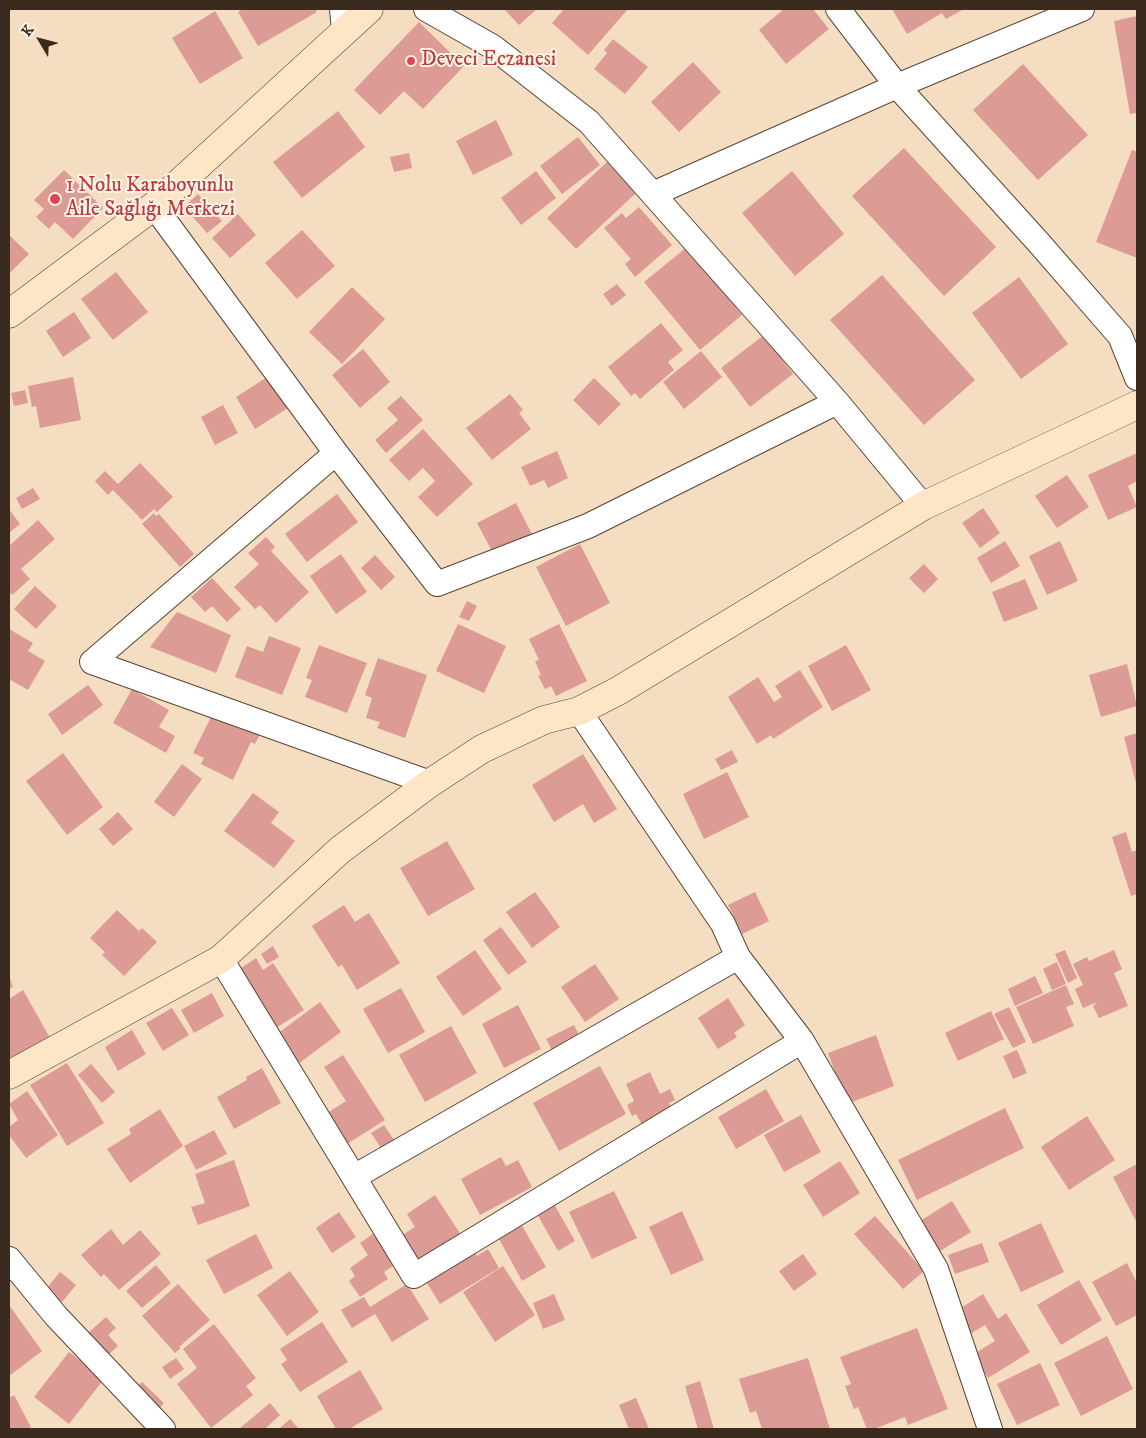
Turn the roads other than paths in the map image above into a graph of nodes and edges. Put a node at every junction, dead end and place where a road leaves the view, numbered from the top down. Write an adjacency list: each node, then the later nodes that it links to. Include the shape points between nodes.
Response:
1 (369, 9): 5 (street)
2 (426, 9): 7 (street, via 493,47 589,122)
3 (838, 9): 6 (street)
4 (1082, 9): 6 (street)
5 (343, 20): 8 (street)
6 (897, 86): 7 (street); 10 (street, via 1120,336)
7 (653, 194): 11 (street)
8 (154, 206): 9 (street); 13 (street)
9 (9, 314)
10 (1137, 378)
11 (836, 402): 13 (street, via 588,526 437,584); 14 (street)
12 (1137, 405): 14 (street)
13 (336, 453): 16 (street, via 92,662)
14 (923, 506): 15 (street, via 618,691)
15 (579, 711): 16 (street, via 544,720 482,749); 17 (street, via 723,924)
16 (430, 784): 18 (street, via 340,850)
17 (738, 957): 19 (street); 21 (street)
18 (221, 960): 20 (street); 21 (street)
19 (802, 1041): 21 (street, via 414,1276); 24 (street, via 936,1269)
20 (9, 1075)
21 (354, 1177)
22 (9, 1259): 23 (street, via 56,1316)
23 (163, 1429)
24 (990, 1429)

